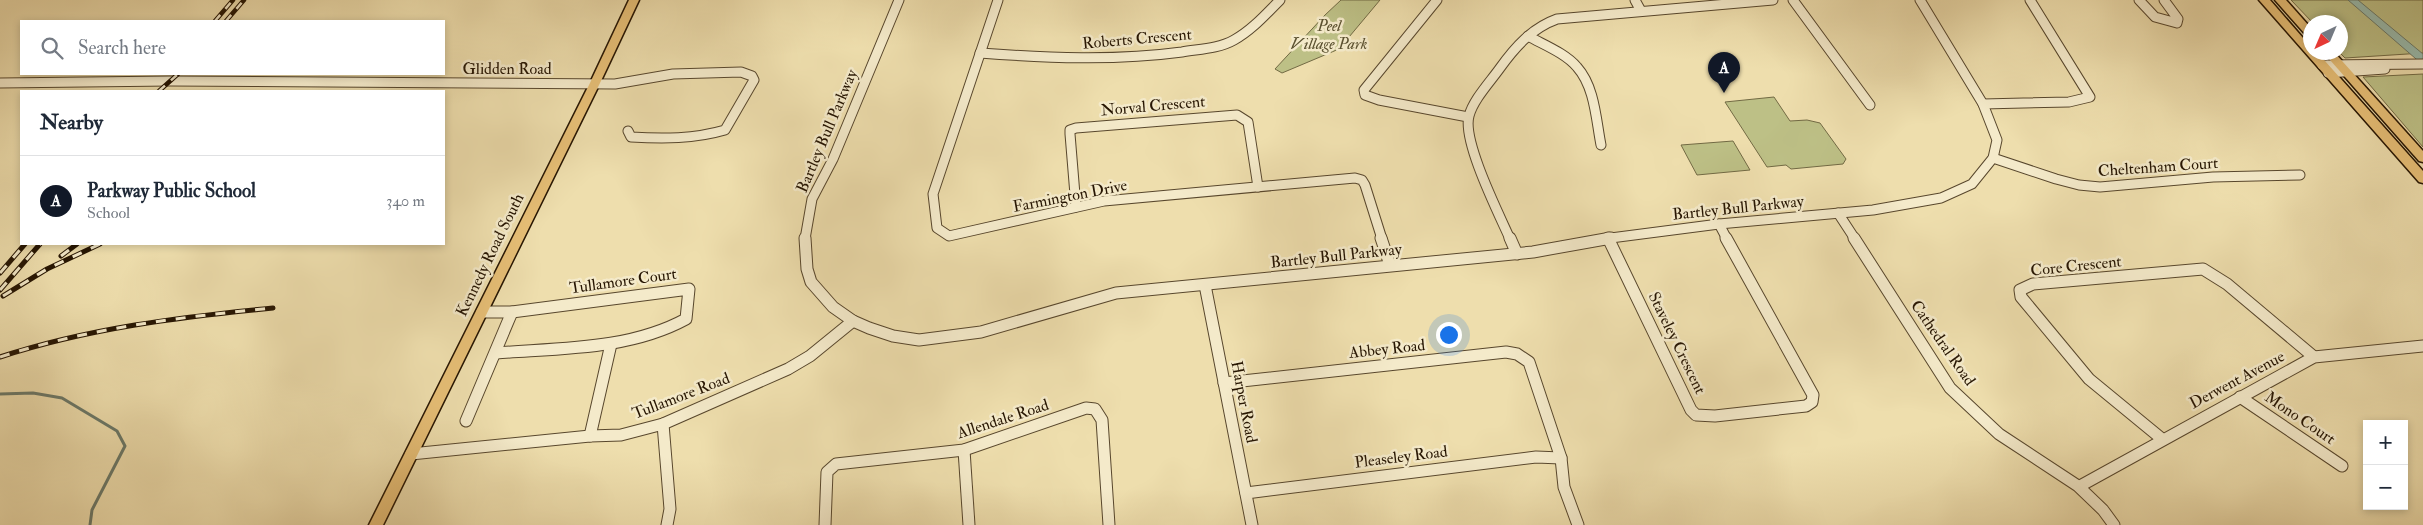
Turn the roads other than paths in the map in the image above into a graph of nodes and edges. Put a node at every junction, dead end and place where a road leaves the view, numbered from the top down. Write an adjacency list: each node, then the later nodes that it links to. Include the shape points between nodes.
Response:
1 (634, 0): 24 (main road, Kennedy Road South)
2 (899, 0): 44 (street, Bartley Bull Parkway, via 833,159 812,199 804,243 811,282 824,298)
3 (998, 0): 18 (street, Farmington Drive)
4 (1280, 0): 18 (street, Roberts Crescent, via 1246,32 1220,46 1106,59)
5 (1437, 0): 27 (street, via 1364,90 1365,95)
6 (1635, 0): 15 (street)
7 (1772, 0): 15 (street)
8 (1793, 0): 26 (street)
9 (1920, 0): 25 (street)
10 (2030, 0): 25 (street, via 2090,97 2069,102)
11 (2139, 0): 12 (street, via 2161,22 2177,24 2178,20)
12 (2164, 0)
13 (2264, 0): 22 (main road)
14 (2280, 0): 16 (main road)
15 (1641, 11): 17 (street, via 1557,19 1546,22)
16 (2303, 25)
17 (1528, 36): 27 (street, via 1501,66); 29 (street, via 1570,62 1581,73 1587,83)
18 (980, 53): 35 (street, Farmington Drive, via 934,194 937,228 949,236)
19 (2336, 60): 21 (main road)
20 (2423, 64): 21 (street, via 2376,70)
21 (2343, 68): 22 (street); 31 (main road)
22 (2325, 69): 33 (main road)
23 (0, 83): 24 (street, Glidden Road)
24 (595, 84): 28 (street, Glidden Road, via 630,83 673,74 741,72 754,80 725,130 709,135 658,139 631,137); 42 (main road, Kennedy Road South)
25 (1983, 104): 30 (street, via 1997,140)
26 (1870, 105)
27 (1468, 118): 39 (street, via 1470,139 1480,167)
28 (628, 131)
29 (1601, 145)
30 (1993, 158): 32 (street, Cheltenham Court, via 2071,183 2100,187 2204,178); 36 (street, Bartley Bull Parkway, via 1972,184 1941,198 1912,205)
31 (2423, 158)
32 (2300, 175)
33 (2423, 180)
34 (1258, 187): 35 (street, Farmington Drive, via 1104,201); 35 (street, Norval Crescent, via 1248,122 1237,115 1076,128 1070,130); 40 (street, Farmington Drive, via 1362,180)
35 (1076, 207)
36 (1838, 213): 37 (street, Bartley Bull Parkway); 59 (street, Cathedral Road, via 1950,388 2007,439)
37 (1718, 224): 38 (street, Bartley Bull Parkway); 38 (street, Staveley Crescent, via 1813,395 1812,402 1806,406 1715,416 1696,415)
38 (1608, 238): 39 (street, Bartley Bull Parkway)
39 (1517, 254): 40 (street, Bartley Bull Parkway)
40 (1390, 264): 41 (street, Bartley Bull Parkway)
41 (1205, 285): 44 (street, Bartley Bull Parkway, via 1116,293 981,332 919,340 893,336); 49 (street, Harper Road)
42 (482, 312): 43 (street, Tullamore Court); 56 (main road, Kennedy Road South)
43 (512, 312): 45 (street, Tullamore Court, via 689,289 686,319 674,327); 47 (street)
44 (853, 321): 52 (street, Tullamore Road, via 810,356 788,368)
45 (611, 344): 47 (street, Tullamore Court); 53 (street)
46 (2423, 346): 48 (street, Derwent Avenue)
47 (496, 353): 51 (street)
48 (2314, 357): 50 (street, Derwent Avenue); 54 (street, Core Crescent, via 2211,272 2203,269 2033,284 2020,290 2021,297 2089,380)
49 (1224, 383): 57 (street, Abbey Road, via 1512,352 1529,362); 60 (street, Harper Road)
50 (2240, 397): 54 (street, Derwent Avenue); 58 (street, Mono Court)
51 (466, 421)
52 (663, 424): 53 (street, Tullamore Road, via 621,435); 62 (street, via 670,509)
53 (590, 436): 56 (street, Tullamore Road)
54 (2162, 439): 59 (street, Derwent Avenue)
55 (964, 450): 63 (street, Allendale Road, via 836,464 827,472); 64 (street); 65 (street, Allendale Road, via 1086,408 1095,409 1102,420)
56 (411, 454): 61 (main road, Kennedy Road South)
57 (1561, 458): 60 (street, Pleaseley Road, via 1536,457); 67 (street, Abbey Road, via 1564,487)
58 (2342, 466)
59 (2080, 486): 68 (street, Cathedral Road)
60 (1246, 493): 66 (street, Harper Road)
61 (376, 525)
62 (667, 525)
63 (825, 525)
64 (969, 525)
65 (1109, 525)
66 (1252, 525)
67 (1578, 525)
68 (2114, 525)

